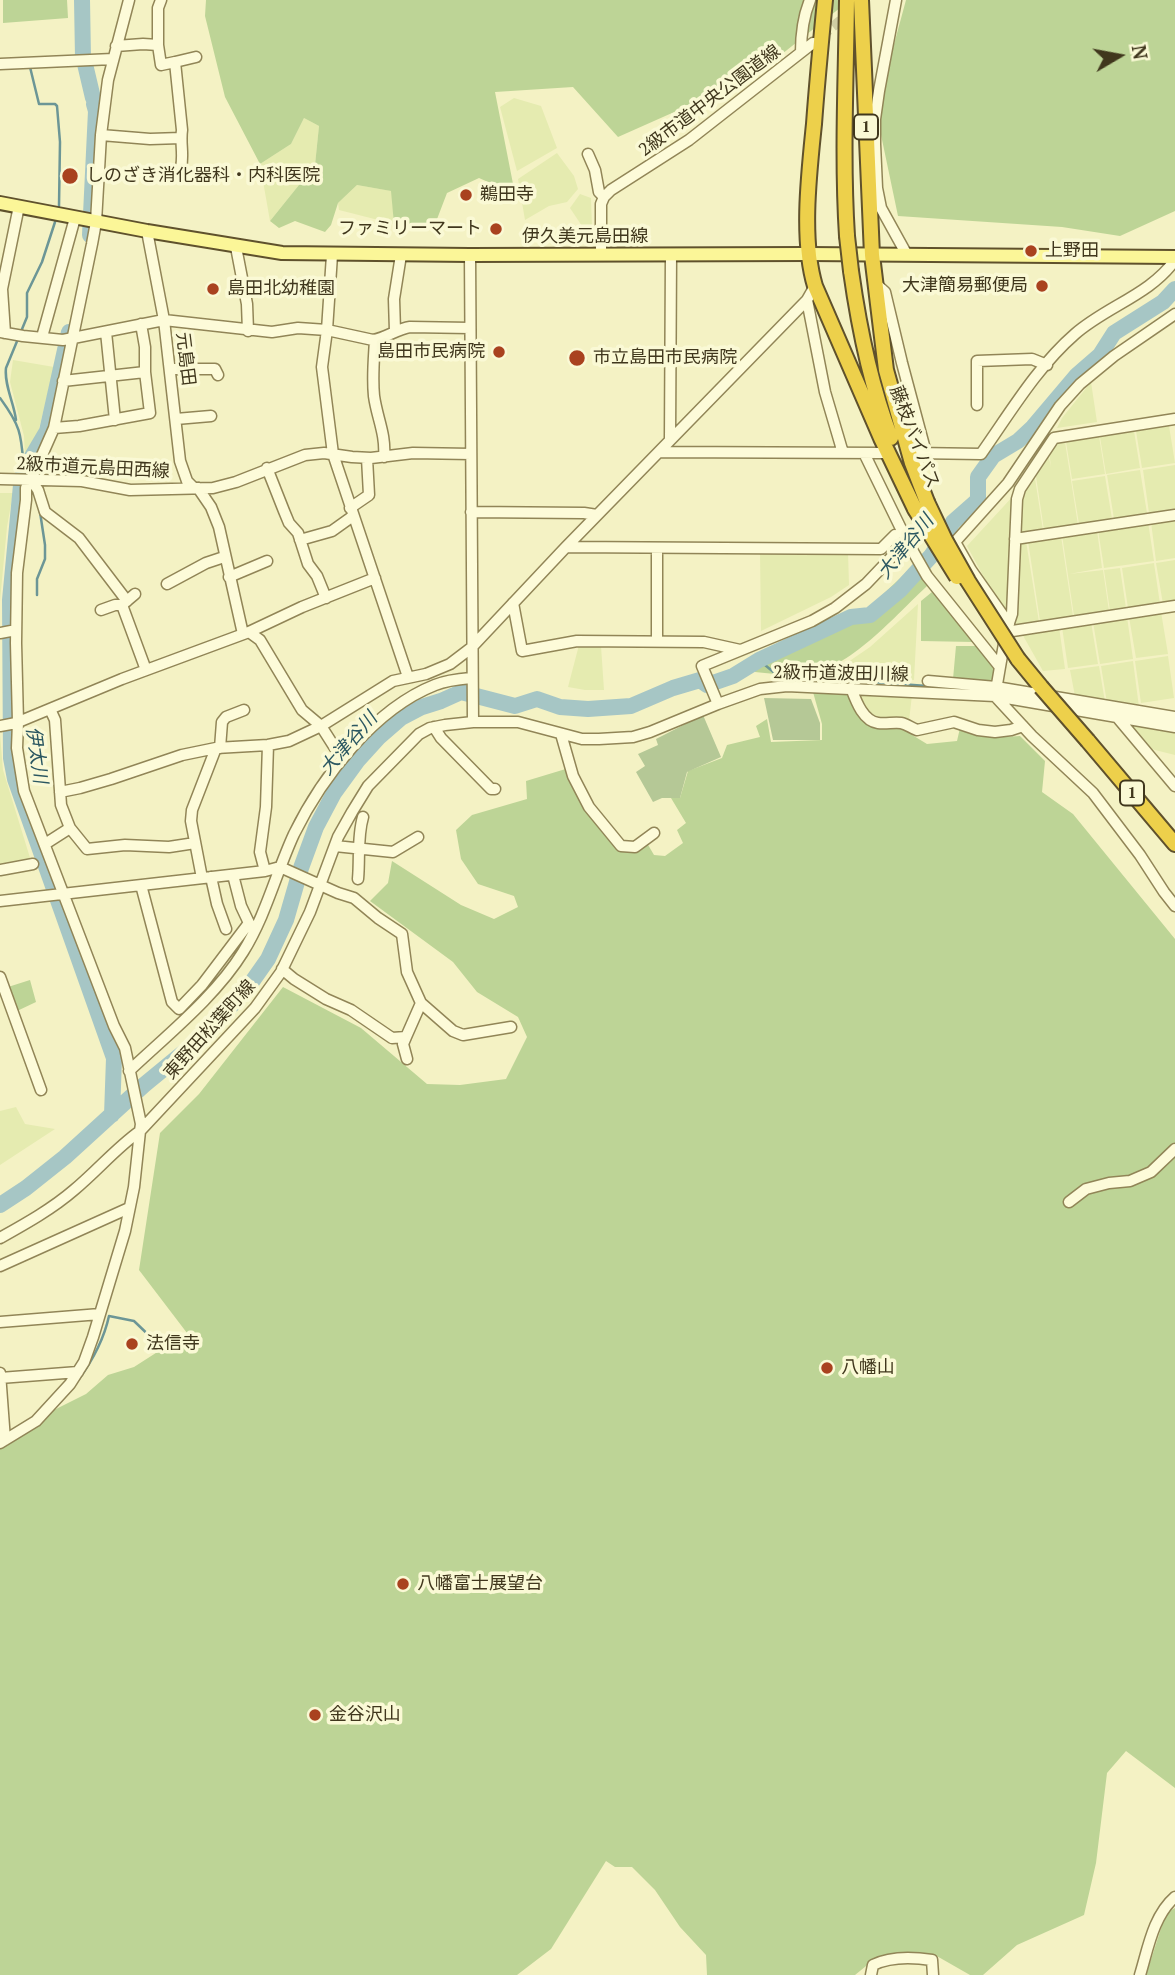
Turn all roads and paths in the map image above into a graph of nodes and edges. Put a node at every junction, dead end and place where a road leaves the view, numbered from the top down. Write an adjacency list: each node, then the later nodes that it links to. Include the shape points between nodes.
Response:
1 (129, 0): 10 (street)
2 (161, 0): 9 (street)
3 (810, 0): 11 (street, via 801,33)
4 (825, 0): 29 (highway, 1, via 809,179)
5 (847, 0): 76 (highway, 藤枝バイパス / 1, bridge, via 845,151 851,271 877,399)
6 (861, 0): 32 (highway, 1)
7 (896, 0): 33 (street, via 879,90 875,144 881,208)
8 (813, 43): 11 (street, 2級市道中央公園道線)
9 (158, 45): 10 (street); 14 (street, via 161,65)
10 (116, 46): 13 (street)
11 (802, 52): 20 (street, 2級市道中央公園道線, via 689,140)
12 (196, 57): 14 (street)
13 (113, 59): 15 (street); 16 (street)
14 (175, 62): 17 (street)
15 (0, 64)
16 (102, 135): 17 (street); 23 (street)
17 (181, 138): 19 (street)
18 (588, 154): 20 (street)
19 (181, 167)
20 (604, 197): 27 (street)
21 (0, 203): 22 (main road, 伊久美元島田線)
22 (19, 206): 23 (main road, 伊久美元島田線); 46 (street, via 2,289)
23 (88, 220): 24 (main road, 伊久美元島田線); 47 (street); 48 (street)
24 (147, 231): 25 (main road, 伊久美元島田線); 39 (street, 元島田)
25 (236, 247): 26 (main road, 伊久美元島田線); 43 (street)
26 (332, 254): 30 (main road, 伊久美元島田線); 42 (street)
27 (601, 254): 28 (main road, 伊久美元島田線); 31 (main road, 伊久美元島田線)
28 (671, 254): 29 (main road, 伊久美元島田線); 62 (street)
29 (809, 254): 32 (main road, 伊久美元島田線); 36 (highway, 1)
30 (401, 255): 31 (main road, 伊久美元島田線); 44 (street, via 394,299)
31 (470, 255): 41 (street)
32 (872, 255): 33 (main road, 伊久美元島田線); 35 (highway, 1)
33 (907, 255): 34 (main road, 伊久美元島田線)
34 (1175, 259): 50 (street, via 1150,286 1087,324)
35 (875, 282): 67 (street, via 885,292); 76 (highway, 1, via 886,370)
36 (816, 286): 37 (street); 76 (highway, 1, via 881,438)
37 (807, 300): 62 (street); 64 (street, via 825,393)
38 (1175, 314): 97 (street, via 1080,384 1008,483 955,542)
39 (164, 320): 40 (street); 43 (street); 51 (street, 元島田)
40 (141, 324): 45 (street); 52 (street)
41 (470, 328): 44 (street); 69 (street)
42 (327, 330): 43 (street); 49 (street); 68 (street, via 321,367)
43 (248, 331)
44 (396, 331): 49 (street)
45 (106, 332): 48 (street); 54 (street)
46 (3, 333): 47 (street)
47 (42, 337): 48 (street)
48 (68, 339): 55 (street)
49 (375, 340): 70 (street, via 374,395 385,439)
50 (1047, 365): 56 (street, via 1032,359 977,361); 67 (street, via 981,454)
51 (171, 369): 53 (street, via 215,369); 58 (street, 元島田)
52 (145, 372): 54 (street); 60 (street, via 150,413)
53 (218, 374)
54 (109, 376): 55 (street); 60 (street)
55 (63, 381): 61 (street)
56 (977, 405)
57 (211, 415): 58 (street)
58 (176, 419): 75 (street, 元島田, via 180,461 187,481)
59 (1175, 419): 82 (street, via 1054,438 1020,489)
60 (115, 420): 61 (street)
61 (54, 428): 74 (street)
62 (670, 439): 63 (street)
63 (659, 452): 64 (street); 80 (street)
64 (843, 453): 65 (street)
65 (864, 453): 66 (street); 84 (street)
66 (883, 453)
67 (926, 453): 84 (street, via 915,453 936,506)
68 (333, 454): 71 (street, 2級市道元島田西線); 72 (street, 2級市道元島田西線, via 305,455); 77 (street)
69 (471, 454): 70 (street, 2級市道元島田西線); 78 (street)
70 (384, 457): 71 (street, 2級市道元島田西線)
71 (367, 458): 77 (street, via 369,495)
72 (267, 468): 75 (street, 2級市道元島田西線, via 236,482); 83 (street)
73 (0, 479): 74 (street, 2級市道元島田西線)
74 (26, 480): 75 (street, 2級市道元島田西線, via 82,481 130,490); 93 (street, via 38,490 45,512 79,538); 98 (street)
75 (196, 488): 87 (street, 元島田, via 211,507)
76 (921, 506): 104 (highway, 1, bridge); 104 (highway, 1, bridge, via 945,561)
77 (352, 512): 83 (street, via 332,531); 90 (street)
78 (471, 512): 80 (street); 102 (street)
79 (1175, 515): 82 (street)
80 (597, 516): 85 (street)
81 (895, 535): 86 (street, via 881,549)
82 (1015, 539): 97 (street, via 1012,614)
83 (300, 540): 92 (street)
84 (908, 542): 103 (street, via 835,608); 105 (street, via 927,576)
85 (566, 547): 86 (street); 94 (street)
86 (657, 548): 101 (street)
87 (224, 557): 89 (street, 元島田); 91 (street)
88 (267, 561): 89 (street)
89 (229, 577): 100 (street, 元島田)
90 (375, 578): 92 (street); 107 (street)
91 (167, 584)
92 (326, 598): 100 (street)
93 (128, 600): 96 (street); 106 (street)
94 (513, 603): 101 (street, via 522,651 577,641); 102 (street)
95 (1175, 606): 97 (street)
96 (101, 610)
97 (1007, 628): 105 (street)
98 (16, 630): 99 (street); 118 (street)
99 (2, 633)
100 (246, 633): 106 (street); 120 (street, via 260,640 302,710)
101 (657, 641): 103 (street, via 704,642)
102 (471, 648): 107 (street, via 438,670); 108 (street)
103 (741, 650): 112 (street, via 702,666)
104 (1018, 659): 137 (highway, 1, bridge)
105 (1000, 667): 111 (street)
106 (146, 670): 113 (street)
107 (408, 677): 120 (street, via 382,686)
108 (471, 680): 117 (street); 141 (street, via 449,680 420,692 369,730 327,780 295,833)
109 (928, 681): 111 (street)
110 (851, 688): 111 (street, 2級市道波田川線); 112 (street, 2級市道波田川線, via 760,689); 121 (street, via 863,712 880,723 905,723 917,730 954,722 995,732)
111 (996, 691): 115 (street, 2級市道波田川線); 116 (street); 121 (street)
112 (718, 704): 124 (street, 2級市道波田川線, via 633,737 599,740)
113 (50, 709): 118 (street); 130 (street, via 55,720)
114 (244, 710): 126 (street, via 222,722)
115 (1117, 717): 123 (street, 2級市道波田川線); 128 (street)
116 (1175, 717)
117 (473, 722): 122 (street, 東野田松葉町線); 124 (street, 2級市道波田川線, via 518,722)
118 (17, 723): 119 (street); 136 (street, via 24,791)
119 (2, 726)
120 (321, 726): 125 (street); 127 (street)
121 (1023, 726): 151 (street, via 1093,793)
122 (434, 727): 129 (street); 138 (street, 東野田松葉町線, via 410,742 368,786)
123 (1175, 727)
124 (561, 734): 133 (street, via 573,776 589,807 621,846 635,847)
125 (268, 745): 126 (street); 143 (street, via 260,852)
126 (218, 748): 130 (street); 135 (street, via 192,810)
127 (335, 748)
128 (1175, 786)
129 (495, 789)
130 (60, 792): 132 (street)
131 (363, 817): 139 (street)
132 (70, 828): 135 (street, via 87,849); 136 (street)
133 (654, 833)
134 (418, 837): 139 (street, via 393,852)
135 (195, 843): 145 (street)
136 (45, 844): 149 (street)
137 (1175, 844)
138 (335, 846): 139 (street); 147 (street, 東野田松葉町線)
139 (358, 849): 146 (street)
140 (33, 864): 142 (street)
141 (281, 867): 143 (street); 147 (street); 159 (street, via 264,912 221,982)
142 (0, 870)
143 (265, 871): 144 (street)
144 (233, 875): 145 (street); 148 (street, via 248,923 179,1009 172,1002)
145 (207, 878): 148 (street); 152 (street)
146 (358, 879)
147 (319, 883): 153 (street, 東野田松葉町線); 155 (street, via 354,898 402,934 407,972)
148 (141, 885): 149 (street)
149 (58, 895): 150 (street); 159 (street, via 125,1048)
150 (0, 901)
151 (1175, 906)
152 (226, 929)
153 (282, 969): 157 (street, via 392,1038); 161 (street, 東野田松葉町線, via 255,1007)
154 (1, 984): 160 (street)
155 (421, 1003): 156 (street, via 463,1035); 157 (street)
156 (511, 1027)
157 (406, 1037): 158 (street)
158 (407, 1059)
159 (129, 1073): 161 (street)
160 (41, 1090)
161 (140, 1127): 164 (street); 165 (street, 東野田松葉町線, via 74,1190)
162 (1175, 1149): 163 (street, via 1151,1172 1086,1189)
163 (1069, 1202)
164 (130, 1208): 166 (street); 167 (street)
165 (0, 1238)
166 (0, 1266)
167 (100, 1314): 168 (street); 169 (street)
168 (0, 1322)
169 (78, 1372): 170 (street); 171 (street, via 36,1421)
170 (0, 1376): 171 (street)
171 (3, 1442)
172 (1175, 1898): 175 (street, via 1158,1919)
173 (871, 1975): 174 (street, via 879,1961 911,1957 932,1960)
174 (933, 1975)
175 (1140, 1975)

